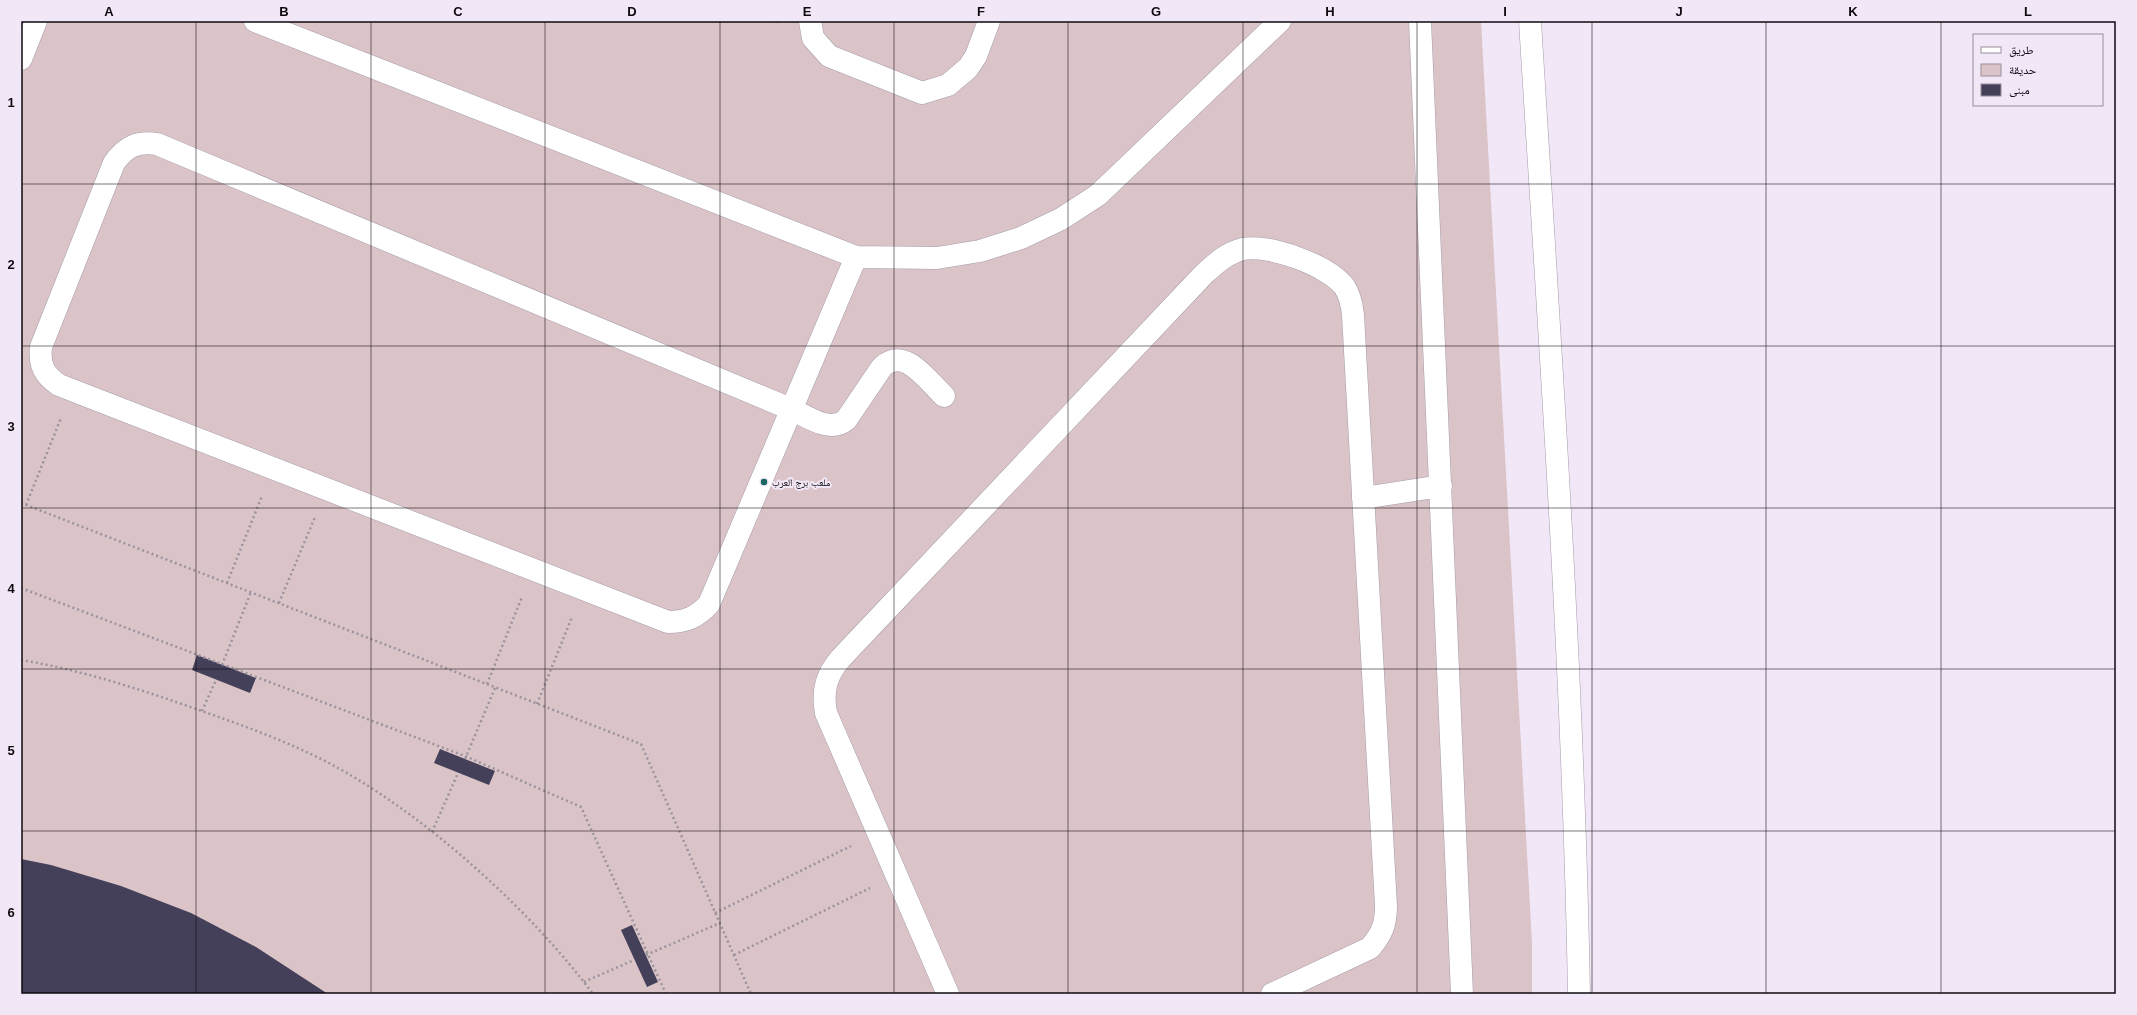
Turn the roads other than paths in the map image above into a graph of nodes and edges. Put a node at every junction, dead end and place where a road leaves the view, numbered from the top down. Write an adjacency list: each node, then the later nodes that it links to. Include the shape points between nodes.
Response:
1 (36, 21): 8 (street)
2 (256, 21): 9 (street)
3 (810, 21): 4 (street, via 813,38 829,56 922,93 948,85 968,68 976,56)
4 (989, 21)
5 (1280, 21): 9 (street, via 1098,195 1061,219 1021,238 980,251 937,258)
6 (1420, 21): 12 (street)
7 (1530, 21): 17 (street, via 1560,501 1570,706)
8 (21, 59)
9 (856, 257): 11 (street)
10 (944, 396): 11 (street, via 911,364 896,359 882,367 841,424 828,425)
11 (793, 410): 11 (street, via 165,147 144,142 126,149 114,163 41,347 40,358 43,369 50,378 73,390 668,622 691,619 709,604)
12 (1441, 486): 13 (street); 16 (street)
13 (1363, 498): 14 (street, via 1354,315 1345,288 1323,269 1270,250 1255,248 1230,254 1204,274 833,667 824,689 826,713); 15 (street, via 1386,921 1380,936 1370,948)
14 (948, 994)
15 (1272, 994)
16 (1462, 994)
17 (1579, 994)

